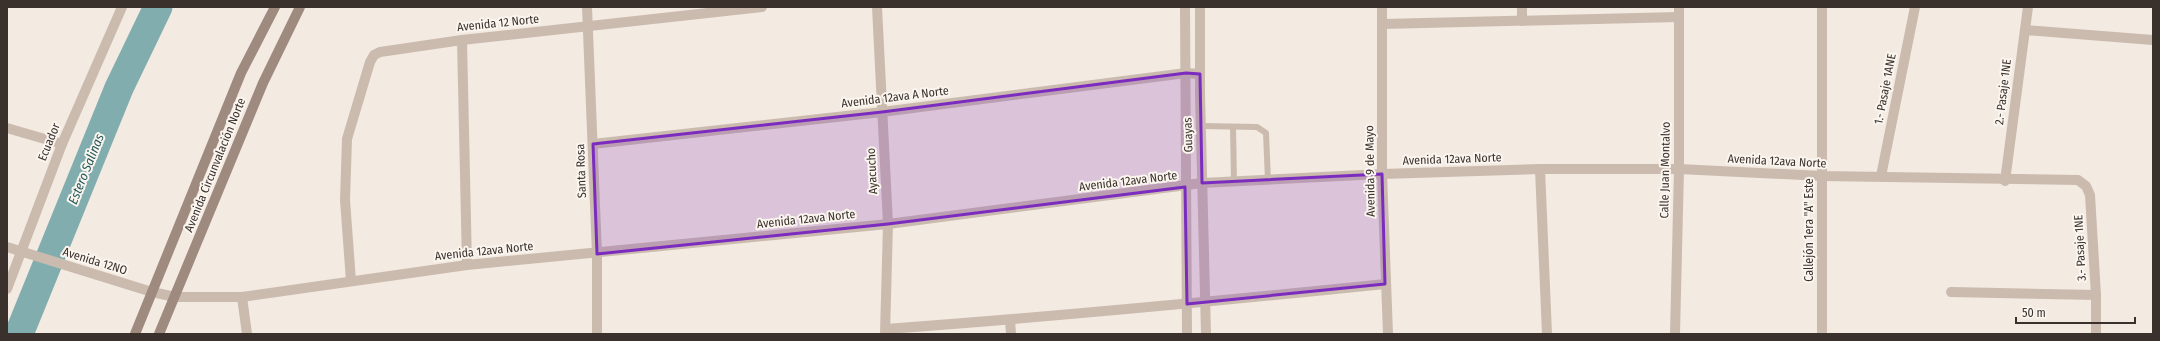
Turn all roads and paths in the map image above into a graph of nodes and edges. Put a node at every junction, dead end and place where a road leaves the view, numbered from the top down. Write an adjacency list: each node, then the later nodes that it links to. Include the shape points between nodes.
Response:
1 (122, 7): 27 (street, Ecuador)
2 (275, 7): 48 (main road, Avenida Circunvalación Norte, via 241,73)
3 (300, 7): 51 (main road, Avenida Circunvalación Norte, via 262,83)
4 (587, 7): 17 (street, Santa Rosa)
5 (762, 7): 17 (street, Avenida 12 Norte)
6 (877, 7): 23 (street, Ayacucho)
7 (1186, 7): 21 (street, Guayas)
8 (1200, 7): 22 (street, Guayas)
9 (1382, 7): 16 (street, Avenida 9 de Mayo)
10 (1522, 7): 15 (street)
11 (1822, 7): 32 (street, Callejón 1era "A" Este)
12 (1915, 7): 33 (street, 1.- Pasaje 1ANE)
13 (2028, 7): 18 (street, 2.- Pasaje 1NE)
14 (1679, 12): 15 (street); 30 (street, Calle Juan Montalvo)
15 (1522, 21): 16 (street)
16 (1383, 24): 31 (street, Avenida 9 de Mayo)
17 (588, 26): 19 (street, Avenida 12 Norte); 28 (street, Santa Rosa)
18 (2024, 30): 20 (street); 35 (street, 2.- Pasaje 1NE)
19 (462, 40): 44 (street); 45 (street, Avenida 12 Norte, via 380,52 374,55 370,62 347,140 345,200)
20 (2153, 40)
21 (1186, 73): 22 (street, Avenida 12ava A Norte); 23 (street, Avenida 12ava A Norte); 39 (street, Guayas)
22 (1200, 74): 24 (street, Guayas)
23 (882, 112): 28 (street, Avenida 12ava A Norte); 40 (street, Ayacucho)
24 (1201, 126): 25 (lane); 37 (street, Guayas)
25 (1233, 127): 34 (lane, via 1257,127 1266,133); 36 (lane)
26 (7, 128): 27 (street)
27 (62, 144): 42 (street, Ecuador)
28 (593, 144): 43 (street, Santa Rosa)
29 (1540, 169): 30 (street, Avenida 12ava Norte); 31 (street, Avenida 12ava Norte); 65 (street)
30 (1679, 169): 32 (street, Avenida 12ava Norte); 66 (street, Calle Juan Montalvo)
31 (1382, 174): 34 (street, Avenida 12ava Norte); 46 (street, Avenida 9 de Mayo)
32 (1822, 176): 33 (street, Avenida 12ava Norte); 67 (street, Callejón 1era "A" Este)
33 (1881, 176): 35 (street, Avenida 12ava Norte)
34 (1268, 181): 36 (street, Avenida 12ava Norte)
35 (2005, 181): 38 (street, Avenida 12ava Norte, via 2078,180)
36 (1234, 182): 37 (street, Avenida 12ava Norte)
37 (1202, 183): 39 (street, Avenida 12ava Norte); 53 (street, Guayas)
38 (2086, 186): 50 (street, 3.- Pasaje 1NE, via 2090,195)
39 (1185, 187): 40 (street, Avenida 12ava Norte); 54 (street, Guayas)
40 (888, 224): 43 (street, Avenida 12ava Norte); 56 (street, Ayacucho)
41 (7, 247): 42 (street, Avenida 12NO)
42 (20, 251): 47 (street, Ecuador); 48 (street, Avenida 12NO)
43 (597, 254): 44 (street, Avenida 12ava Norte); 60 (street, Santa Rosa)
44 (467, 265): 45 (street, Avenida 12ava Norte)
45 (351, 281): 52 (street, Avenida 12ava Norte)
46 (1385, 284): 53 (street); 64 (street, Avenida 9 de Mayo)
47 (7, 289)
48 (152, 292): 51 (street, Avenida 12NO); 57 (main road, Avenida Circunvalación Norte)
49 (1951, 292): 50 (street)
50 (2096, 295): 68 (street, 3.- Pasaje 1NE)
51 (175, 297): 52 (street, Avenida 12ava Norte); 58 (main road, Avenida Circunvalación Norte)
52 (242, 297): 59 (street)
53 (1206, 303): 54 (street); 63 (street, Guayas)
54 (1187, 304): 55 (street); 62 (street, Guayas)
55 (1010, 320): 56 (street); 61 (street)
56 (886, 332)
57 (135, 334)
58 (159, 334)
59 (247, 334)
60 (597, 334)
61 (1010, 334)
62 (1187, 334)
63 (1206, 334)
64 (1388, 334)
65 (1547, 334)
66 (1675, 334)
67 (1822, 334)
68 (2096, 334)

